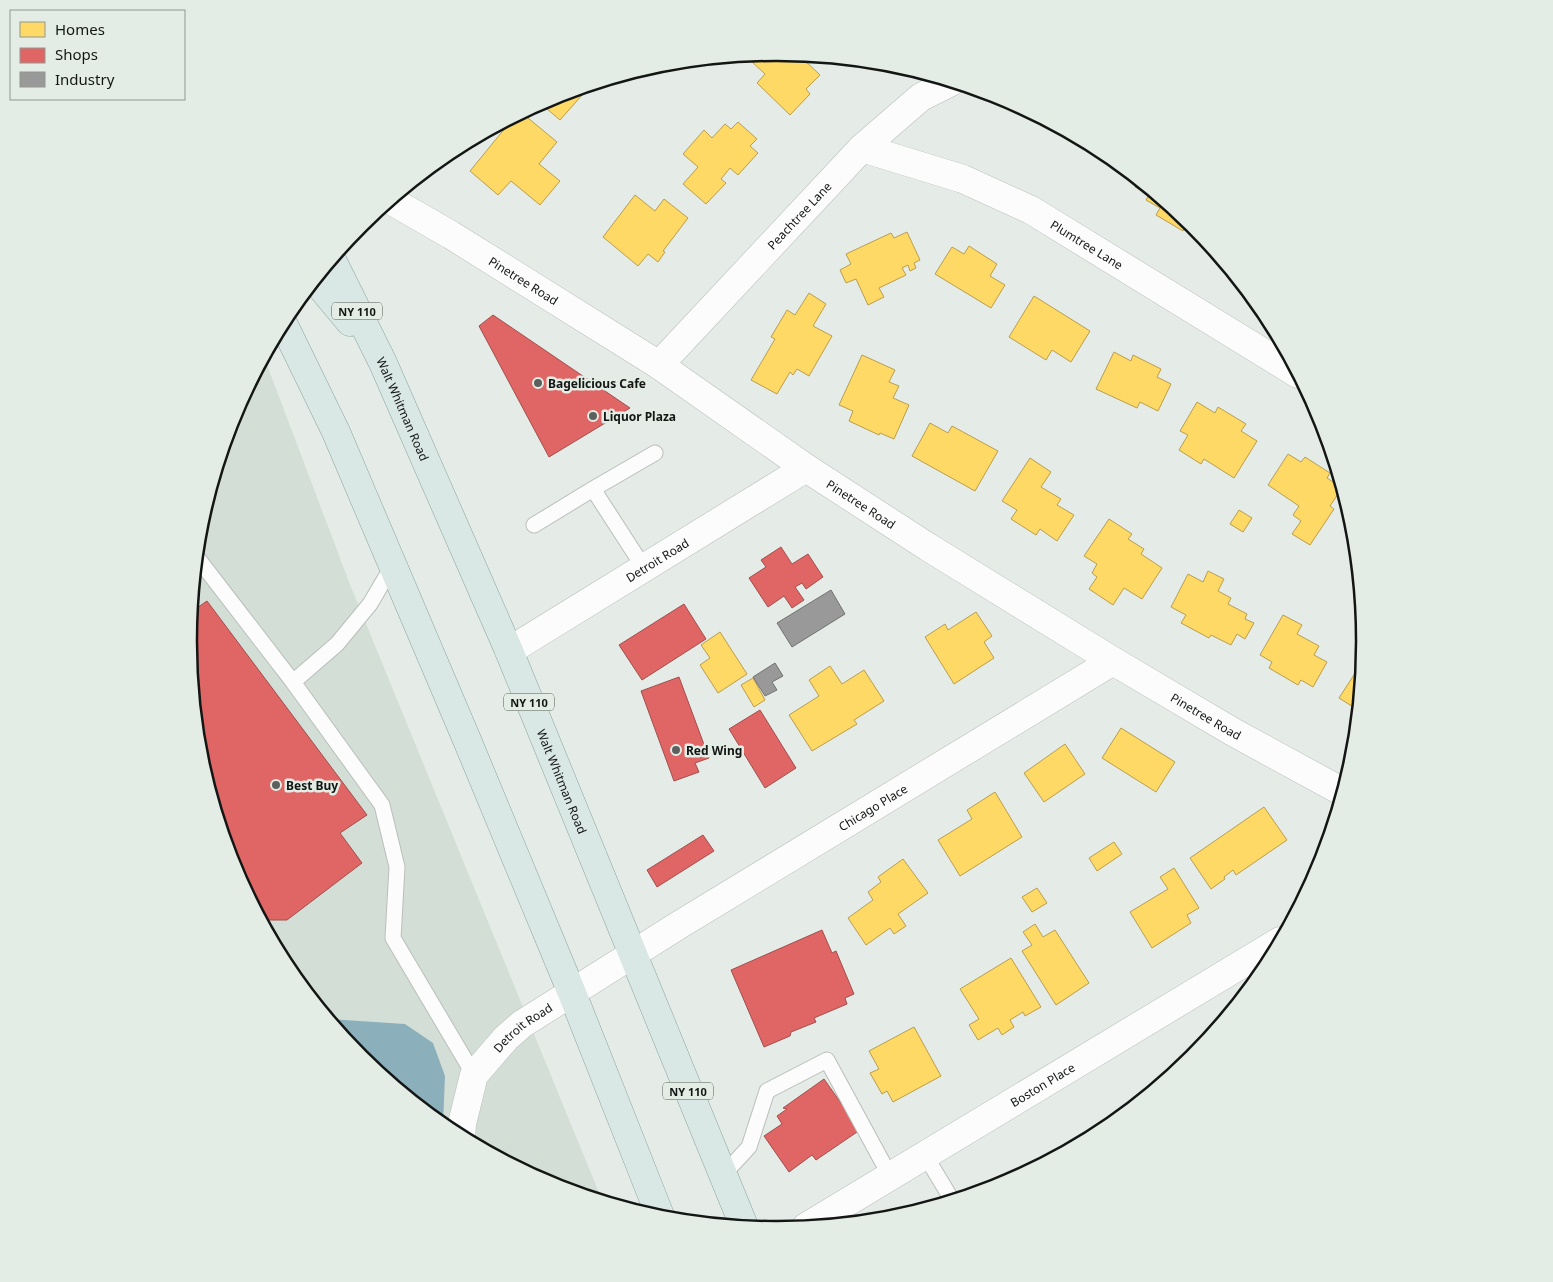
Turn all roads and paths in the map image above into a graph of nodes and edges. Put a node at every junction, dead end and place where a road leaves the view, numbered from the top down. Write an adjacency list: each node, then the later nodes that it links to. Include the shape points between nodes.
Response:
1 (943, 86): 2 (street, Peachtree Lane, via 920,97)
2 (862, 148): 8 (street, Peachtree Lane); 9 (street, Plumtree Lane, via 963,179 1031,210)
3 (396, 203): 8 (street, Pinetree Road)
4 (335, 266): 7 (main road, Walt Whitman Road / NY 110)
5 (320, 285): 7 (main road)
6 (287, 330): 15 (main road, via 336,432)
7 (383, 362): 17 (main road, Walt Whitman Road / NY 110)
8 (658, 365): 11 (street, Pinetree Road)
9 (1287, 367)
10 (655, 454): 12 (lane)
11 (806, 468): 16 (street, Detroit Road); 18 (street, Pinetree Road)
12 (593, 489): 13 (lane); 16 (lane)
13 (534, 525)
14 (202, 564): 19 (lane)
15 (393, 565): 19 (lane, via 370,604 337,644); 23 (main road)
16 (644, 568): 17 (street, Detroit Road)
17 (509, 651): 22 (main road, Walt Whitman Road / NY 110)
18 (1113, 661): 20 (street, Pinetree Road); 22 (street, Chicago Place)
19 (293, 682): 24 (lane, via 382,806 397,867 393,938)
20 (1337, 789)
21 (1268, 948): 26 (street, Boston Place)
22 (632, 955): 23 (street, Detroit Road); 27 (main road, Walt Whitman Road / NY 110)
23 (572, 994): 24 (street, Detroit Road, via 522,1024); 30 (main road)
24 (474, 1075): 25 (street, Detroit Road)
25 (462, 1128)
26 (925, 1155): 28 (street, Boston Place); 29 (lane)
27 (723, 1175): 28 (lane, via 749,1147 767,1091 827,1060); 31 (main road, Walt Whitman Road / NY 110)
28 (890, 1176): 32 (street, Boston Place)
29 (949, 1194)
30 (657, 1209)
31 (742, 1220)
32 (818, 1220)

